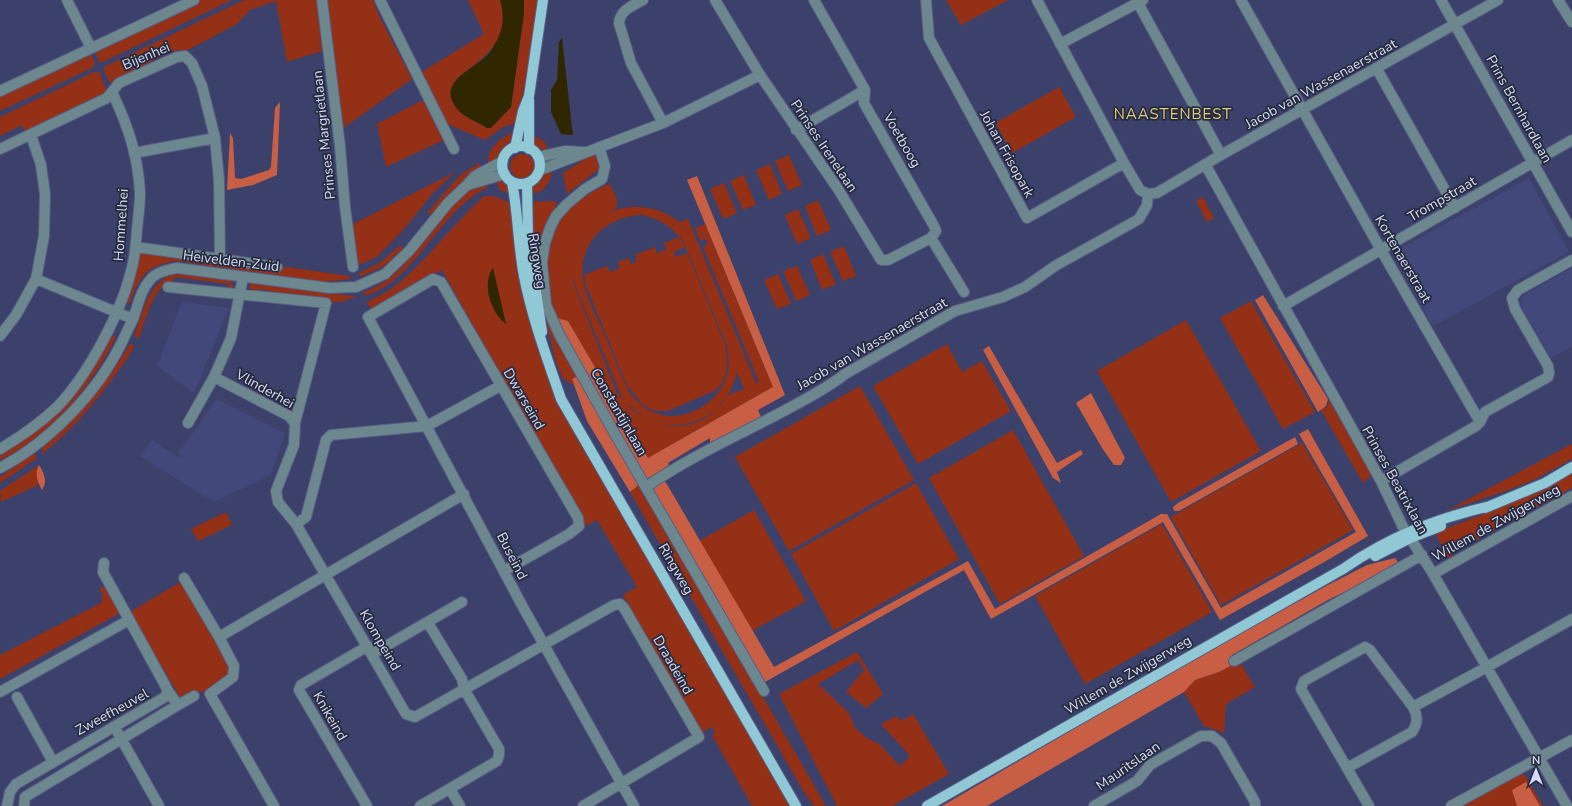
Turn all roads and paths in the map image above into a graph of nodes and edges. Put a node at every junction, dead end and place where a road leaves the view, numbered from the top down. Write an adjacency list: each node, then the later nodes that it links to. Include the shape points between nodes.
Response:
1 (67, 0): 19 (street)
2 (194, 0): 19 (street)
3 (322, 0): 59 (street, Prinses Margrietlaan)
4 (380, 0): 36 (street)
5 (543, 0): 25 (main road)
6 (643, 0): 27 (street, via 624,10 619,23 631,63)
7 (814, 0): 22 (street, Voetboog)
8 (926, 0): 43 (street, Johan Frisopark, via 929,38 1026,218)
9 (1037, 0): 18 (street)
10 (1241, 0): 26 (street, Kortenaerstraat)
11 (1441, 0): 17 (street, Prins Bernhardlaan)
12 (1498, 0): 17 (street, Jacob van Wassenaerstraat)
13 (1558, 0): 16 (street)
14 (719, 1): 21 (street, Prinses Irenelaan)
15 (1141, 1): 18 (street); 39 (street)
16 (1572, 22)
17 (1455, 25): 20 (street, Jacob van Wassenaerstraat); 42 (street, Prins Bernhardlaan)
18 (1060, 44): 43 (street)
19 (91, 48): 23 (street)
20 (1377, 69): 26 (street, Jacob van Wassenaerstraat); 51 (street)
21 (760, 75): 27 (street); 28 (street, Prinses Irenelaan)
22 (865, 90): 28 (street); 53 (street, Voetboog, via 864,103 934,226 936,231)
23 (0, 91)
24 (112, 92): 29 (street, Bijenhei, via 107,98); 30 (street, Bijenhei, via 120,83 185,56 192,63 202,86); 38 (street, Hommelhei, via 128,126)
25 (529, 96): 33 (main road); 34 (main road)
26 (1303, 110): 39 (street, Jacob van Wassenaerstraat); 55 (street, Kortenaerstraat)
27 (663, 123): 32 (street)
28 (796, 130): 53 (street, Prinses Irenelaan, via 838,189 881,260 888,260)
29 (31, 135): 35 (street, Bijenhei); 61 (street, via 41,165 45,194 44,236)
30 (215, 138): 38 (street); 56 (street, Bijenhei, via 219,180)
31 (1572, 140): 42 (street, Trompstraat)
32 (599, 147): 37 (street); 81 (street, Constantijnlaan, via 605,166 602,178 585,189 556,216 544,243 543,283 546,304 560,336)
33 (515, 148): 34 (main road); 41 (main road)
34 (529, 148): 40 (main road)
35 (0, 149)
36 (454, 149)
37 (586, 152): 40 (street, via 565,151); 45 (street)
38 (134, 153): 54 (street, Hommelhei, via 140,194)
39 (1221, 155): 44 (street, Jacob van Wassenaerstraat)
40 (538, 157): 45 (main road)
41 (503, 161): 46 (main road); 49 (street, Heivelden-Zuid, via 474,176)
42 (1533, 162): 51 (street, Trompstraat); 52 (street, Prins Bernhardlaan)
43 (1124, 163): 50 (street, via 1140,190)
44 (1205, 164): 50 (street, Jacob van Wassenaerstraat, via 1157,193); 65 (street, Prinses Beatrixlaan)
45 (540, 170): 48 (main road)
46 (505, 174): 47 (main road); 49 (street, Heivelden-Zuid)
47 (512, 182): 48 (main road); 70 (main road, Ringweg, via 524,275 534,322)
48 (527, 183): 70 (main road, Ringweg, via 528,239)
49 (468, 185): 60 (street, Heivelden-Zuid, via 448,203 409,251 385,274 363,285 349,289 330,288)
50 (1148, 194): 81 (street, Jacob van Wassenaerstraat, via 1147,205 1140,219 1055,266 1025,287 1003,297 955,311 845,374 834,383 672,469)
51 (1455, 208): 55 (street, Trompstraat)
52 (1572, 232)
53 (931, 238): 63 (street)
54 (136, 247): 56 (street); 66 (street, Hommelhei, via 131,272)
55 (1381, 250): 65 (street, Trompstraat); 73 (street, Kortenaerstraat)
56 (220, 259): 58 (street)
57 (1572, 260): 73 (street, via 1518,290 1512,298 1515,309 1548,366 1548,377 1486,412)
58 (277, 267)
59 (353, 267)
60 (243, 277): 64 (street, Vlinderhei); 68 (street, Heivelden-Zuid, via 177,268 161,272 150,279)
61 (36, 279): 66 (street); 69 (street, via 16,315)
62 (168, 287): 64 (street)
63 (964, 292)
64 (239, 296): 71 (street, Vlinderhei, via 231,338); 75 (street, via 251,294 326,304)
65 (1283, 306): 80 (street, Prinses Beatrixlaan)
66 (116, 313): 68 (street); 77 (street, Hommelhei, via 108,332 79,380 56,407 27,433)
67 (368, 317): 72 (street, Dwarseind, via 433,279 441,282); 76 (street, Buseind)
68 (133, 319): 79 (street, Heivelden-Zuid, via 113,358 80,404 37,444)
69 (0, 336)
70 (543, 342): 126 (main road, Ringweg, via 562,399)
71 (214, 377): 74 (street); 75 (street, Vlinderhei, via 289,416)
72 (500, 386): 76 (street); 88 (street, Dwarseind, via 578,518 579,526)
73 (1480, 422): 80 (street)
74 (188, 423)
75 (295, 423): 84 (street, Vlinderhei, via 294,445 276,491 278,502)
76 (427, 426): 82 (street, Buseind); 84 (street, via 331,435 326,440 306,517)
77 (0, 448)
78 (1572, 467): 85 (main road, Willem de Zwijgerweg, via 1545,483 1490,506 1467,511)
79 (0, 468)
80 (1381, 481): 85 (street, Prinses Beatrixlaan)
81 (646, 487): 103 (street, Constantijnlaan)
82 (464, 494): 88 (street, Buseind); 90 (street)
83 (1572, 496): 89 (street, Willem de Zwijgerweg)
84 (296, 524): 90 (street, Klompeind)
85 (1408, 535): 86 (street, Prinses Beatrixlaan); 127 (main road, Willem de Zwijgerweg, via 1365,554 1343,569)
86 (1422, 555): 89 (street, Prinses Beatrixlaan); 99 (street, Willem de Zwijgerweg)
87 (104, 563): 93 (street, Zweefheuvel, via 103,572)
88 (504, 571): 97 (street, Buseind)
89 (1433, 574): 100 (street, Prinses Beatrixlaan)
90 (326, 575): 96 (street); 98 (street, Klompeind)
91 (184, 578): 96 (street)
92 (462, 602): 95 (street)
93 (127, 616): 102 (street, Zweefheuvel); 104 (street)
94 (1572, 619): 100 (street)
95 (428, 623): 98 (street); 101 (street, via 462,680)
96 (219, 637): 120 (street, via 234,666 234,677 210,694)
97 (544, 644): 101 (street, Klompeind); 115 (street, Buseind); 115 (street, Draadeind, via 620,604 699,737)
98 (370, 650): 101 (street, Klompeind, via 406,714 415,717); 121 (street, Knikeind, via 301,685 299,690)
99 (1234, 661)
100 (1487, 667): 108 (street); 112 (street, Prinses Beatrixlaan)
101 (464, 689): 116 (street, via 499,749 499,755 497,761)
102 (168, 691): 107 (street); 109 (street, Zweefheuvel, via 158,702)
103 (764, 691)
104 (0, 692)
105 (194, 696): 107 (street)
106 (17, 697): 113 (street)
107 (178, 705): 110 (street)
108 (1413, 707): 114 (street, via 1417,716 1412,732); 114 (street, via 1370,650 1365,647 1304,681 1301,689)
109 (114, 726): 110 (street); 113 (street, Zweefheuvel)
110 (122, 739): 118 (street, via 26,797); 119 (street)
111 (1572, 740): 112 (street)
112 (1539, 758): 131 (street); 132 (street, Prinses Beatrixlaan)
113 (52, 762): 117 (street, Zweefheuvel, via 16,784 10,792)
114 (1347, 768): 130 (street)
115 (622, 784): 124 (street); 125 (street, Buseind)
116 (450, 789): 122 (street); 123 (street)
117 (7, 806)
118 (24, 806)
119 (160, 806)
120 (274, 806)
121 (367, 806)
122 (420, 806)
123 (460, 806)
124 (583, 806)
125 (634, 806)
126 (797, 806)
127 (927, 806)
128 (1094, 806): 129 (street, Mauritslaan, via 1137,781 1150,765 1201,736 1212,736 1221,743)
129 (1255, 806)
130 (1369, 806)
131 (1451, 806)
132 (1567, 806)

